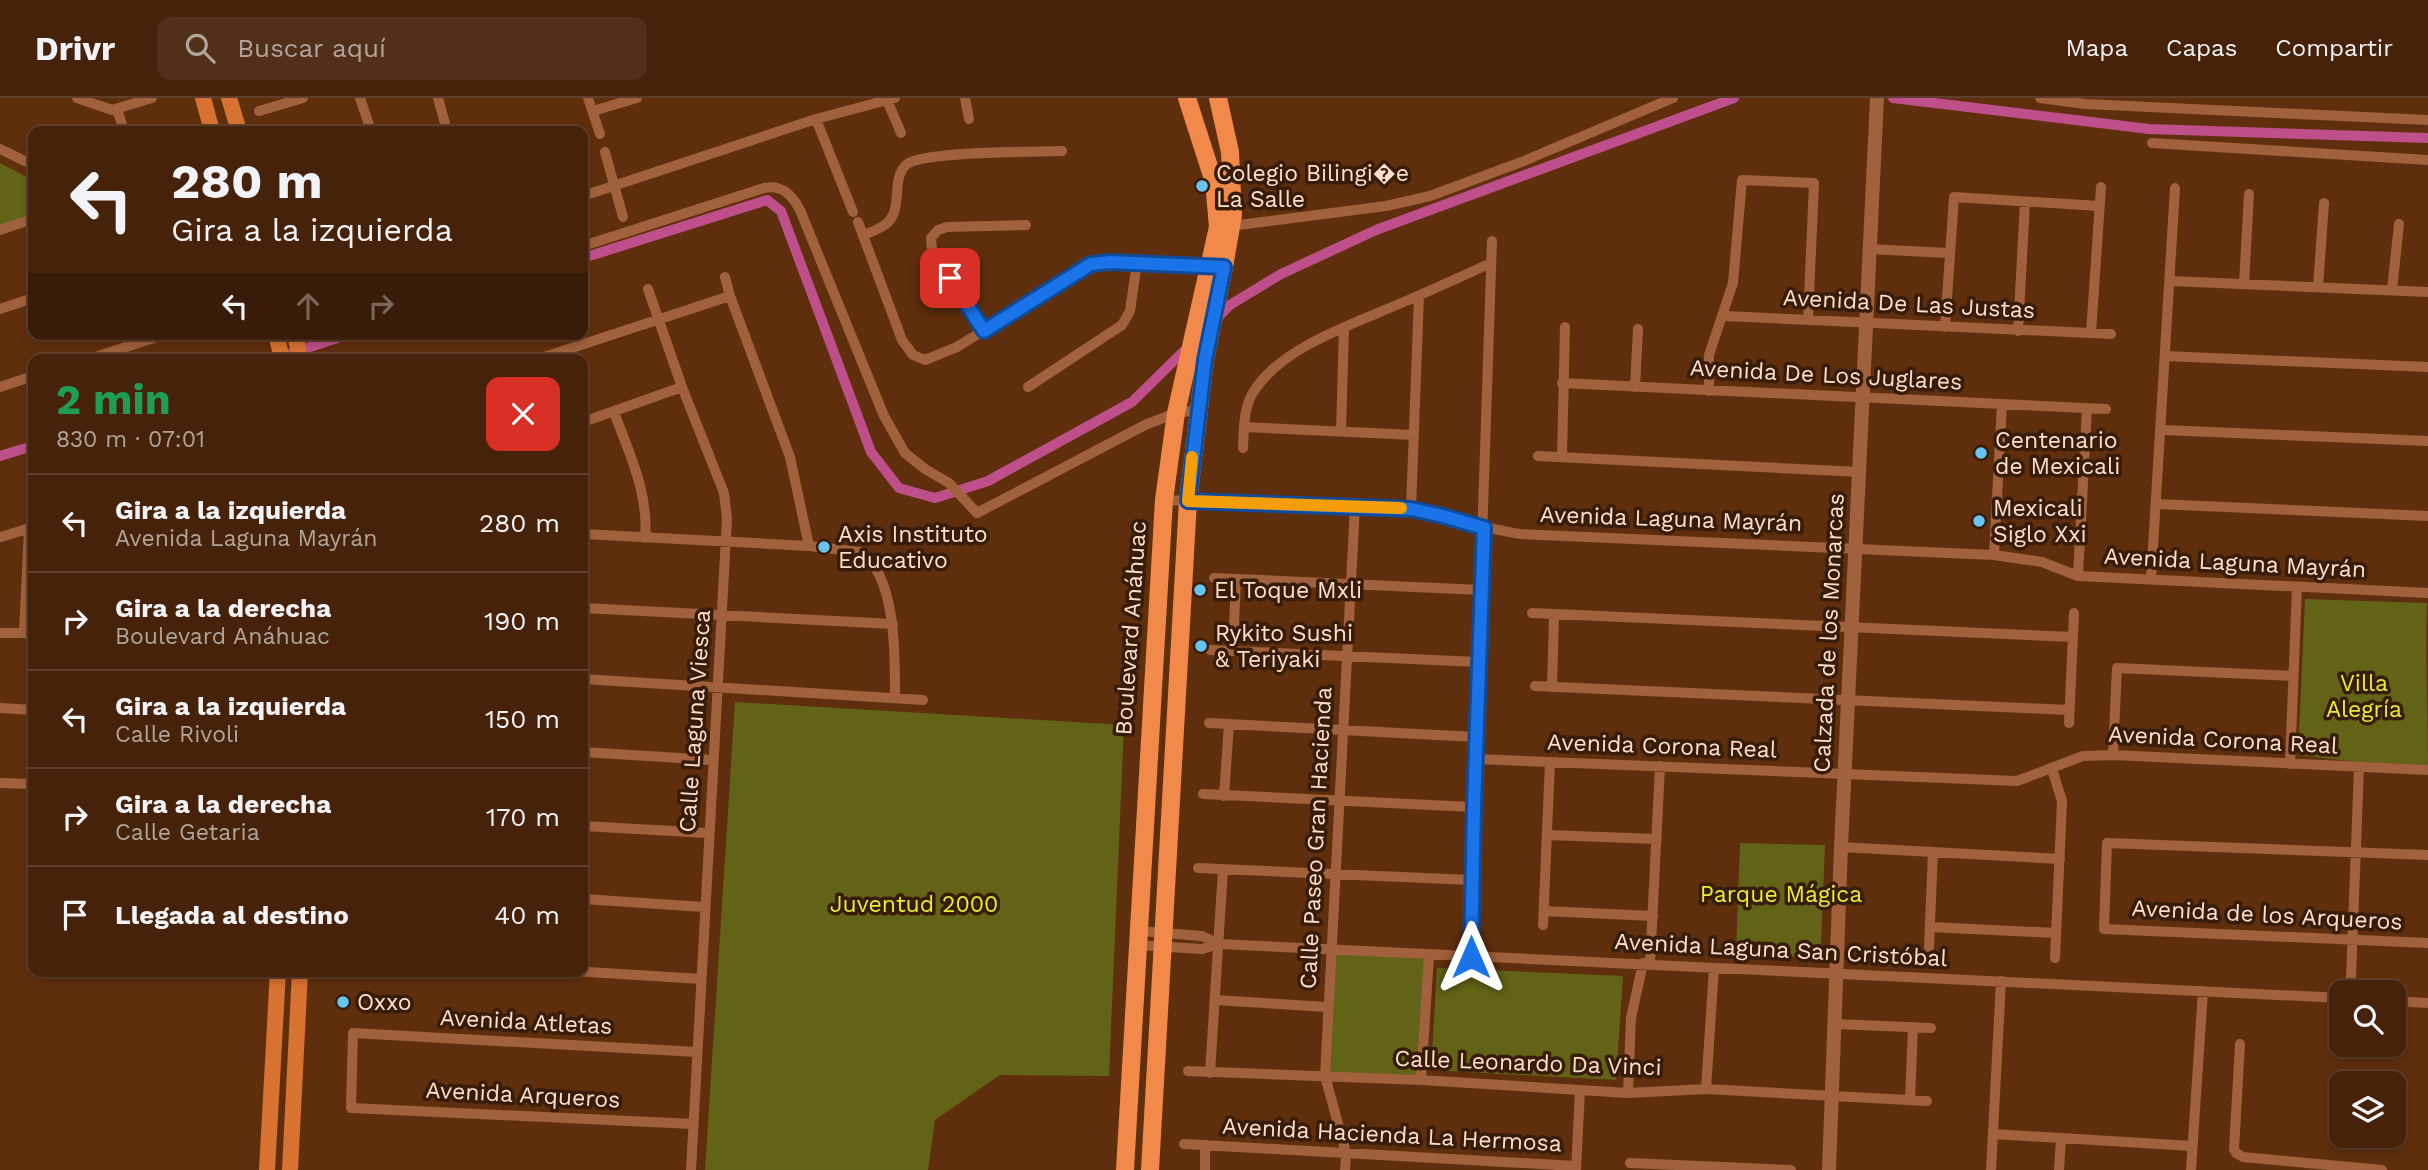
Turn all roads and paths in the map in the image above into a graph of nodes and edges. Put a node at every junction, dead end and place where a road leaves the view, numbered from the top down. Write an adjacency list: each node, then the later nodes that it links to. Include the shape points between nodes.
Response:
1 (77, 98): 17 (street)
2 (152, 98): 17 (street)
3 (203, 98): 24 (main road)
4 (229, 98): 25 (main road)
5 (303, 98): 18 (street)
6 (360, 98): 26 (street)
7 (438, 98): 27 (street)
8 (588, 98): 19 (street)
9 (638, 98): 19 (street)
10 (965, 98): 21 (street)
11 (1187, 98): 57 (main road, Boulevard Anáhuac, via 1216,196)
12 (1218, 98): 48 (main road, Boulevard Anáhuac, via 1232,163)
13 (1672, 98): 48 (street, via 1430,196)
14 (1877, 98): 53 (street, Calzada de los Monarcas)
15 (2040, 98): 22 (street)
16 (891, 99): 20 (street); 28 (street)
17 (117, 109): 23 (street)
18 (259, 111)
19 (593, 111): 29 (street)
20 (816, 119): 36 (street); 50 (street)
21 (969, 119)
22 (2428, 120)
23 (122, 126)
24 (211, 126)
25 (237, 126)
26 (369, 126)
27 (445, 126)
28 (901, 133)
29 (600, 134)
30 (2152, 143): 34 (street)
31 (0, 149): 35 (street)
32 (1062, 151): 50 (street, via 913,160 902,169 892,218)
33 (605, 152): 36 (street)
34 (2428, 160)
35 (28, 163)
36 (614, 185): 39 (street); 44 (street)
37 (2101, 187): 43 (street)
38 (2175, 188): 59 (street)
39 (588, 194)
40 (2249, 194): 60 (street)
41 (2025, 202): 43 (street); 54 (street, via 1954,197); 78 (street)
42 (2324, 203): 61 (street)
43 (2099, 206): 79 (street)
44 (623, 217)
45 (28, 221): 49 (street)
46 (2399, 224): 63 (street)
47 (1026, 225): 77 (street, via 947,227 931,238 936,258)
48 (1231, 226): 57 (main road, Boulevard Anáhuac)
49 (0, 230)
50 (863, 235): 77 (street, via 902,340 913,355 933,358)
51 (1492, 241): 56 (street)
52 (588, 244): 99 (street, via 764,188 787,192 800,210 895,437 905,453 949,483 977,513)
53 (1869, 249): 54 (street); 72 (street, Calzada de los Monarcas)
54 (1948, 253): 74 (street)
55 (1137, 262): 57 (street); 77 (street, via 1091,264); 90 (street, via 1125,321)
56 (1491, 263): 66 (street); 116 (street)
57 (1217, 267): 97 (main road, Boulevard Anáhuac, via 1215,310); 99 (main road, Boulevard Anáhuac, via 1194,334)
58 (726, 277): 65 (street)
59 (2170, 281): 60 (street); 84 (street)
60 (2244, 284): 61 (street)
61 (2318, 287): 63 (street)
62 (648, 289): 70 (street, Calle Laguna Viesca)
63 (2392, 290): 64 (street)
64 (2428, 292)
65 (730, 296): 70 (street); 122 (street, via 790,457)
66 (1419, 296): 75 (street); 104 (street)
67 (28, 300): 68 (street)
68 (0, 309)
69 (1724, 316): 71 (street, Avenida De Las Justas); 71 (street, via 1733,283 1742,180 1814,184); 92 (street, via 1709,355)
70 (659, 318): 83 (street); 89 (street, Calle Laguna Viesca)
71 (1808, 320): 72 (street, Avenida De Las Justas)
72 (1867, 322): 74 (street, Avenida De Las Justas); 93 (street, Calzada de los Monarcas)
73 (1564, 327): 87 (street)
74 (1945, 327): 78 (street, Avenida De Las Justas)
75 (1344, 328): 101 (street, via 1272,371 1254,391); 103 (street)
76 (1638, 330): 91 (street)
77 (984, 331)
78 (2018, 331): 79 (street, Avenida De Las Justas)
79 (2091, 333): 80 (street, Avenida De Las Justas)
80 (2111, 334)
81 (148, 340): 82 (street)
82 (104, 354)
83 (553, 354)
84 (2165, 356): 85 (street); 102 (street)
85 (2428, 367)
86 (28, 378): 88 (street)
87 (1562, 383): 91 (street, Avenida De Los Juglares); 108 (street)
88 (0, 387)
89 (682, 387): 98 (street); 121 (street, Calle Laguna Viesca, via 724,492)
90 (1028, 387)
91 (1635, 387): 92 (street, Avenida De Los Juglares)
92 (1709, 391): 93 (street, Avenida De Los Juglares)
93 (1864, 398): 94 (street, Avenida De Los Juglares); 109 (street, Calzada de los Monarcas)
94 (2002, 404): 95 (street, Avenida De Los Juglares); 124 (street)
95 (2087, 408): 96 (street, Avenida De Los Juglares); 125 (street)
96 (2106, 409)
97 (1198, 410): 99 (street); 111 (main road, Boulevard Anáhuac)
98 (614, 412): 100 (street); 120 (street, via 643,492)
99 (1175, 413): 110 (main road, Boulevard Anáhuac)
100 (588, 420)
101 (1244, 427): 103 (street); 106 (street)
102 (2162, 430): 105 (street); 112 (street)
103 (1341, 431): 104 (street)
104 (1414, 436): 114 (street)
105 (2428, 441)
106 (1243, 448)
107 (1538, 456): 108 (street)
108 (1562, 457): 109 (street)
109 (1861, 472): 123 (street, Calzada de los Monarcas)
110 (1164, 500): 111 (street, Avenida Laguna Mayrán); 200 (main road, Boulevard Anáhuac)
111 (1188, 501): 113 (street, Avenida Laguna Mayrán); 201 (main road, Boulevard Anáhuac)
112 (2156, 504): 115 (street); 128 (street)
113 (1355, 506): 114 (street, Avenida Laguna Mayrán); 129 (street, Calle Paseo Gran Hacienda)
114 (1411, 509): 116 (street, Avenida Laguna Mayrán)
115 (2428, 516)
116 (1484, 528): 123 (street, Avenida Laguna Mayrán, via 1520,534); 131 (street)
117 (28, 529): 119 (street)
118 (588, 534): 120 (street)
119 (1, 537)
120 (645, 538): 121 (street)
121 (727, 542): 122 (street); 137 (street, Calle Laguna Viesca)
122 (809, 546): 138 (street, via 852,550 869,559)
123 (1856, 548): 124 (street, Avenida Laguna Mayrán); 139 (street, Calzada de los Monarcas)
124 (1994, 555): 125 (street, Avenida Laguna Mayrán, via 2042,562)
125 (2078, 576): 128 (street, Avenida Laguna Mayrán)
126 (1214, 578): 127 (street)
127 (1236, 579): 129 (street); 144 (street)
128 (2151, 579): 130 (street, Avenida Laguna Mayrán)
129 (1352, 584): 131 (street); 145 (street, Calle Paseo Gran Hacienda)
130 (2297, 587): 132 (street, Avenida Laguna Mayrán); 147 (street)
131 (1481, 590): 146 (street)
132 (2428, 593)
133 (588, 608): 137 (street)
134 (1532, 613): 136 (street)
135 (2074, 613): 142 (street)
136 (1554, 614): 139 (street); 151 (street)
137 (722, 616): 138 (street); 150 (street, Calle Laguna Viesca)
138 (893, 624): 152 (street)
139 (1853, 626): 142 (street); 154 (street, Calzada de los Monarcas)
140 (0, 633): 141 (street)
141 (28, 635)
142 (2073, 637): 157 (street)
143 (1210, 650): 144 (street)
144 (1233, 651): 145 (street)
145 (1347, 656): 146 (street); 161 (street, Calle Paseo Gran Hacienda)
146 (1479, 662): 162 (street)
147 (2293, 676): 164 (street, via 2117,668); 168 (street)
148 (588, 679): 150 (street)
149 (1535, 686): 151 (street)
150 (717, 687): 152 (street); 166 (street, Calle Laguna Viesca)
151 (1552, 687): 154 (street)
152 (894, 697): 153 (street)
153 (923, 699)
154 (1849, 701): 157 (street); 173 (street, Calzada de los Monarcas)
155 (0, 708): 156 (street)
156 (28, 710)
157 (2069, 710): 159 (street)
158 (1209, 723): 160 (street)
159 (2068, 723)
160 (1229, 724): 161 (street); 177 (street)
161 (1343, 729): 162 (street); 178 (street, Calle Paseo Gran Hacienda)
162 (1476, 737): 165 (street)
163 (588, 752): 166 (street)
164 (2113, 755): 168 (street, Avenida Corona Real); 171 (street, Avenida Corona Real, via 2083,755)
165 (1476, 759): 167 (street, Avenida Corona Real); 179 (street)
166 (712, 760): 181 (street, Calle Laguna Viesca)
167 (1550, 762): 169 (street, Avenida Corona Real); 182 (street)
168 (2290, 764): 170 (street, Avenida Corona Real)
169 (1660, 766): 173 (street, Avenida Corona Real); 183 (street)
170 (2359, 767): 172 (street, Avenida Corona Real); 186 (street)
171 (2052, 769): 173 (street, Avenida Corona Real, via 2017,781); 188 (street, via 2062,801)
172 (2428, 771)
173 (1845, 776): 184 (street, Calzada de los Monarcas)
174 (0, 783): 175 (street)
175 (28, 785)
176 (1203, 794): 177 (street)
177 (1224, 796): 178 (street)
178 (1338, 801): 179 (street); 191 (street, Calle Paseo Gran Hacienda)
179 (1474, 807): 192 (street)
180 (588, 826): 181 (street)
181 (708, 833): 194 (street, Calle Laguna Viesca)
182 (1547, 835): 183 (street); 195 (street)
183 (1657, 839): 196 (street)
184 (1841, 847): 185 (street); 213 (street, Calzada de los Monarcas)
185 (1933, 852): 188 (street); 198 (street)
186 (2356, 853): 187 (street); 202 (street); 202 (street, Avenida de los Arqueros, via 2107,843 2104,929)
187 (2428, 855)
188 (2060, 859): 199 (street)
189 (1198, 868): 190 (street)
190 (1223, 869): 191 (street); 204 (street)
191 (1335, 874): 192 (street); 206 (street, Calle Paseo Gran Hacienda)
192 (1471, 880): 208 (street)
193 (588, 899): 194 (street)
194 (704, 906): 217 (street, Calle Laguna Viesca)
195 (1544, 911): 196 (street); 197 (street)
196 (1653, 916): 210 (street)
197 (1544, 925)
198 (1930, 927): 199 (street); 205 (street)
199 (2056, 933): 209 (street)
200 (1139, 938): 201 (street, Avenida Laguna San Cristóbal); 255 (main road, Boulevard Anáhuac)
201 (1164, 939): 204 (street, Avenida Laguna San Cristóbal, via 1202,949); 256 (main road, Boulevard Anáhuac)
202 (2353, 939): 203 (street, Avenida de los Arqueros); 216 (street)
203 (2428, 943)
204 (1219, 944): 206 (street, Avenida Laguna San Cristóbal); 221 (street)
205 (1929, 947)
206 (1331, 950): 207 (street, Avenida Laguna San Cristóbal); 224 (street, Calle Paseo Gran Hacienda)
207 (1429, 956): 208 (street, Avenida Laguna San Cristóbal); 233 (street)
208 (1471, 957): 210 (street, Avenida Laguna San Cristóbal)
209 (2055, 958)
210 (1646, 964): 211 (street, Avenida Laguna San Cristóbal); 236 (street, via 1631,1018)
211 (1714, 968): 213 (street, Avenida Laguna San Cristóbal); 234 (street)
212 (588, 972): 217 (street)
213 (1837, 975): 218 (street, Avenida Laguna San Cristóbal); 225 (street, Calzada de los Monarcas)
214 (278, 977): 252 (main road)
215 (300, 977): 253 (main road)
216 (2351, 978)
217 (701, 979): 229 (street, Calle Laguna Viesca)
218 (2001, 981): 219 (street, Avenida Laguna San Cristóbal); 242 (street)
219 (2203, 991): 220 (street, Avenida Laguna San Cristóbal); 246 (street)
220 (2329, 997)
221 (1215, 1000): 224 (street); 231 (street)
222 (2406, 1002): 223 (street)
223 (2428, 1003)
224 (1327, 1007): 232 (street, Calle Paseo Gran Hacienda)
225 (1835, 1024): 226 (street); 237 (street, Calzada de los Monarcas)
226 (1913, 1027): 227 (street); 238 (street)
227 (1931, 1028)
228 (2240, 1044): 251 (street, via 2236,1153)
229 (697, 1052): 240 (street, Avenida Atletas, via 353,1034); 241 (street, Calle Laguna Viesca)
230 (1188, 1071): 231 (street, Calle Leonardo Da Vinci)
231 (1210, 1073): 232 (street, Calle Leonardo Da Vinci)
232 (1325, 1076): 233 (street, Calle Leonardo Da Vinci); 247 (street, Calle Paseo Gran Hacienda)
233 (1421, 1080): 235 (street, Calle Leonardo Da Vinci)
234 (1706, 1088): 236 (street, Calle Leonardo Da Vinci); 237 (street, Calle Leonardo Da Vinci)
235 (1580, 1090): 236 (street, Calle Leonardo Da Vinci); 250 (street)
236 (1628, 1093)
237 (1832, 1096): 238 (street, Calle Leonardo Da Vinci); 260 (street, Calzada de los Monarcas)
238 (1910, 1100): 239 (street, Calle Leonardo Da Vinci)
239 (1927, 1101)
240 (351, 1108): 241 (street, Avenida Arqueros)
241 (693, 1124): 254 (street, Calle Laguna Viesca)
242 (1993, 1134): 243 (street); 261 (street)
243 (2061, 1138): 246 (street); 262 (street)
244 (1184, 1144): 245 (street, Avenida Hacienda La Hermosa)
245 (1205, 1145): 247 (street, Avenida Hacienda La Hermosa); 257 (street)
246 (2192, 1146): 263 (street)
247 (1346, 1153): 250 (street, Avenida Hacienda La Hermosa); 258 (street, Calle Paseo Gran Hacienda)
248 (1630, 1163): 249 (street)
249 (1653, 1167): 259 (street)
250 (1576, 1168)
251 (2351, 1169): 264 (street)
252 (267, 1170)
253 (290, 1170)
254 (691, 1170)
255 (1125, 1170)
256 (1150, 1170)
257 (1205, 1170)
258 (1345, 1170)
259 (1791, 1170)
260 (1829, 1170)
261 (1991, 1170)
262 (2059, 1170)
263 (2191, 1170)
264 (2382, 1170)

